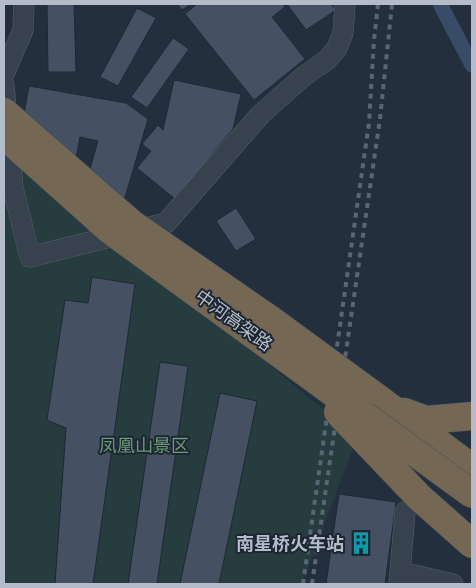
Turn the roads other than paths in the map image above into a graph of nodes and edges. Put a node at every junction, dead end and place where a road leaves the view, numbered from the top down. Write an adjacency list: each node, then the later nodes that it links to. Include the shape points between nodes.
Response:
1 (24, 4): 3 (street, via 22,30)
2 (345, 4): 4 (street, via 343,34 337,48 327,60 261,114 166,223 30,256 13,188)
3 (4, 74)
4 (4, 85)
5 (4, 112): 8 (highway, 中河高架路, bridge, via 132,224 272,320)
6 (4, 135): 7 (highway, 中河高架路, bridge, via 110,230)
7 (288, 360): 11 (highway, 中河高架路, bridge); 13 (highway, bridge, via 419,497)
8 (368, 391): 9 (highway, via 404,412 426,420); 10 (highway, 中河高架路)
9 (469, 415)
10 (472, 468)
11 (472, 494)
12 (405, 512): 14 (street)
13 (472, 544)
14 (400, 578): 15 (street)
15 (453, 584)

